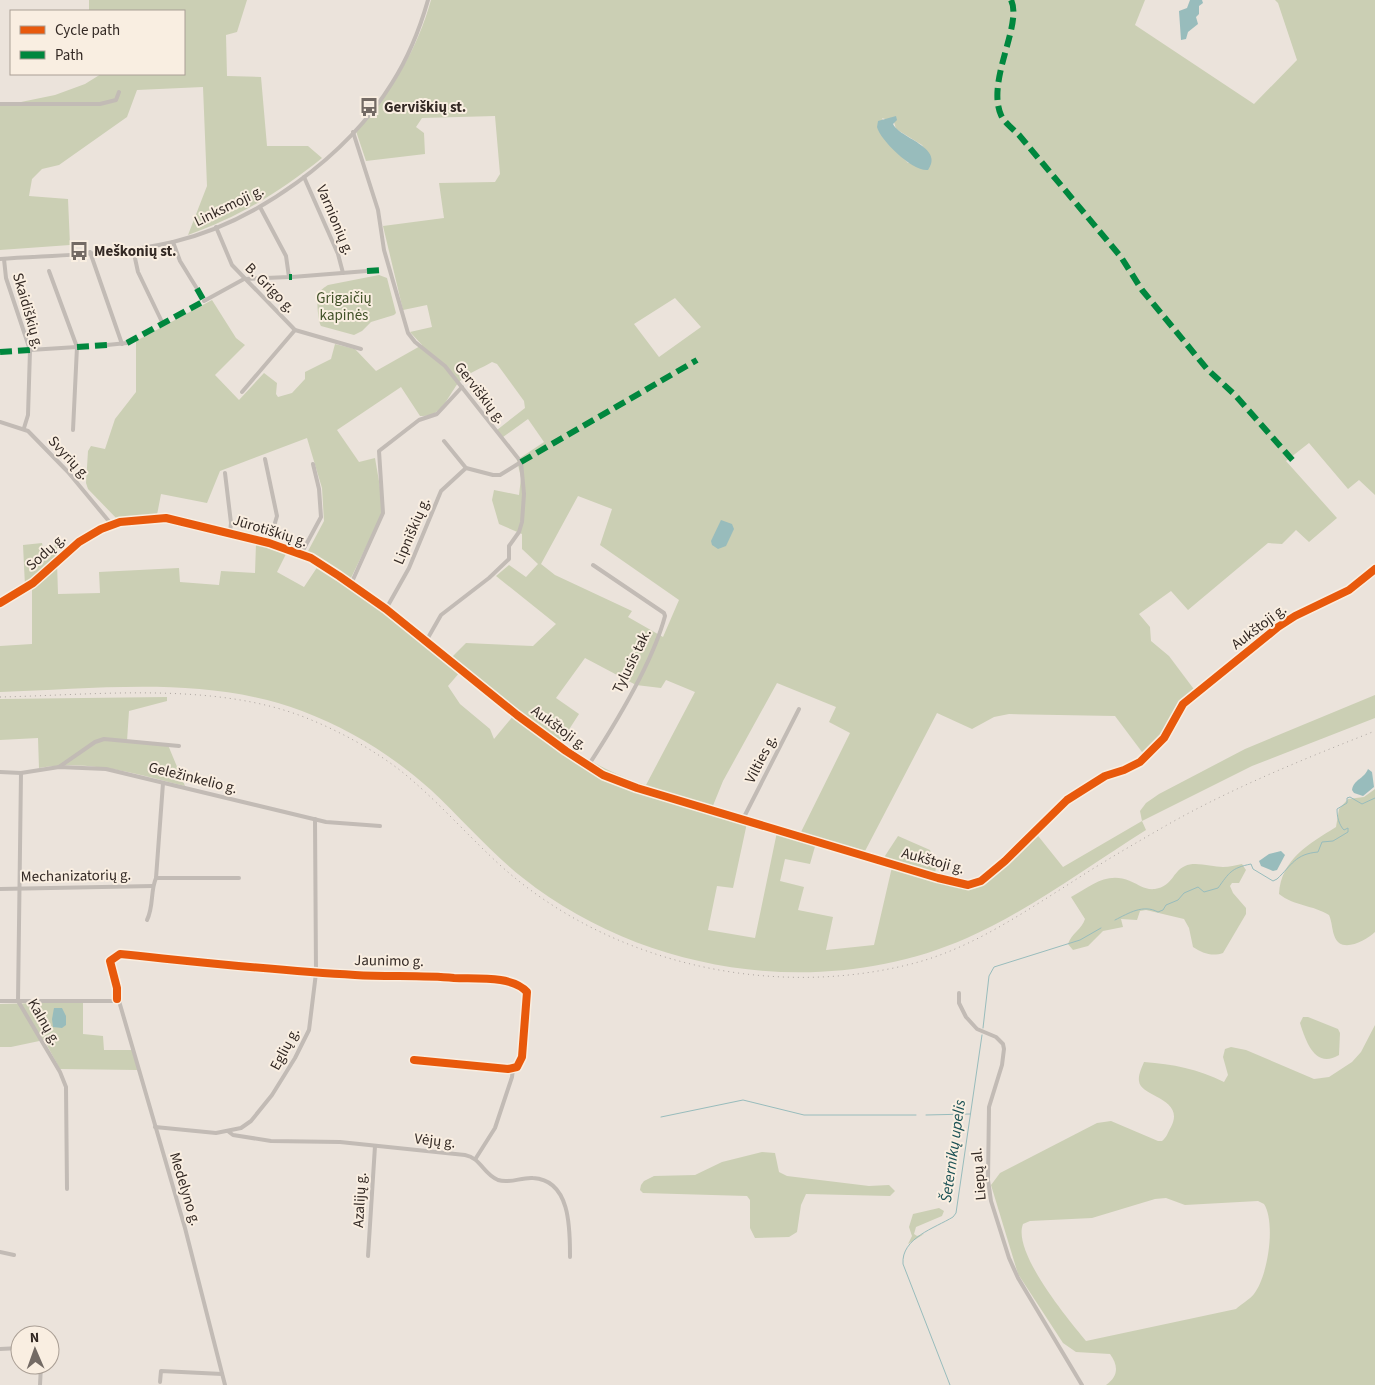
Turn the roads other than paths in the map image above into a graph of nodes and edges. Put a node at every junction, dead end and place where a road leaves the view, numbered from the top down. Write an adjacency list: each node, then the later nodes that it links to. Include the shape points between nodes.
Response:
1 (428, 0): 4 (street, Linksmoji g., via 414,39 393,81)
2 (119, 92): 3 (street, via 116,100 100,104)
3 (0, 104)
4 (353, 132): 5 (street, Linksmoji g.); 27 (street, Gerviškių g., via 382,223 387,269 404,325 411,338 445,366)
5 (304, 177): 6 (street, Linksmoji g.); 14 (street, Varnionių g., via 338,254)
6 (260, 207): 7 (street, Linksmoji g.); 15 (street, via 286,256)
7 (216, 227): 8 (street, Linksmoji g.); 16 (street, B. Grigo g., via 227,258)
8 (173, 242): 9 (street, Linksmoji g.); 17 (street)
9 (133, 249): 10 (street, Linksmoji g.); 19 (street, via 138,272)
10 (90, 252): 11 (street, Linksmoji g.); 22 (street)
11 (2, 259): 26 (street, Skaidiškių g.)
12 (49, 271): 24 (street)
13 (367, 271): 14 (street)
14 (342, 273): 15 (street)
15 (291, 277): 16 (street)
16 (244, 279): 18 (street); 20 (street, B. Grigo g.)
17 (196, 287)
18 (204, 301)
19 (163, 324)
20 (296, 330): 25 (street, B. Grigo g.); 28 (street)
21 (127, 343): 22 (street)
22 (122, 344): 23 (street)
23 (107, 345)
24 (77, 347): 26 (street); 31 (street)
25 (360, 348)
26 (30, 350): 30 (street, Skaidiškių g., via 28,415)
27 (462, 387): 34 (street, Gerviškių g.); 44 (street, via 437,414 419,420 379,451 383,513)
28 (242, 392)
29 (0, 422): 30 (street)
30 (24, 428): 38 (street, Svyrių g., via 68,472)
31 (73, 430)
32 (444, 442): 36 (street)
33 (264, 459): 40 (street, via 277,516)
34 (522, 462): 36 (street, via 500,475); 47 (street, via 522,522 510,543 510,559 441,615)
35 (313, 464): 41 (street, via 321,517)
36 (466, 468): 46 (street, Lipniškių g., via 441,491 409,568)
37 (225, 474): 39 (street)
38 (112, 525): 39 (street, Jūrotiškių g., via 158,517); 45 (street, Sodų g., via 79,542 33,583)
39 (230, 533): 40 (street, Jūrotiškių g.)
40 (269, 543): 41 (street, Jūrotiškių g.)
41 (302, 554): 44 (street, Jūrotiškių g.)
42 (593, 565): 50 (street, Tylusis tak., via 665,616 655,646)
43 (1375, 569): 56 (street, Aukštoji g., via 1349,590 1278,628 1184,704 1151,753 1130,768 1105,776 1067,800 1006,861 976,883 968,885 938,878)
44 (351, 584): 46 (street, Jūrotiškių g.)
45 (0, 603)
46 (386, 610): 47 (street, Jūrotiškių g.)
47 (425, 643): 50 (street, Aukštoji g.)
48 (799, 709): 56 (street, Vilties g.)
49 (178, 746): 51 (street, via 104,739)
50 (588, 766): 56 (street, Aukštoji g., via 623,784)
51 (59, 767): 53 (street, Geležinkelio g.); 54 (street, Geležinkelio g., via 106,769)
52 (0, 772): 53 (street, Geležinkelio g.)
53 (21, 772): 62 (street, Kalnų g.)
54 (163, 783): 55 (street, Geležinkelio g.); 58 (street)
55 (315, 819): 57 (street, Geležinkelio g.); 64 (street, Eglių g.)
56 (743, 820)
57 (380, 826)
58 (156, 878): 59 (street); 60 (street)
59 (239, 878)
60 (153, 886): 62 (street, Mechanizatorių g.); 63 (street)
61 (0, 889): 62 (street, Mechanizatorių g.)
62 (21, 889): 66 (street, Kalnų g.)
63 (147, 920)
64 (316, 973): 67 (street, Jaunimo g., via 120,954 110,961); 70 (street, Jaunimo g., via 447,977 498,981 522,987 527,992 528,1002 522,1057); 72 (street, Eglių g., via 309,1030 295,1058 251,1121)
65 (959, 993): 83 (street, Liepų al., via 958,1003 966,1017 977,1029 996,1037 1004,1050 988,1108 991,1201 1018,1278)
66 (18, 1000): 67 (street); 68 (street); 75 (street, Kalnų g., via 66,1087)
67 (118, 1000): 71 (street, Medelyno g.)
68 (0, 1001)
69 (414, 1060): 70 (street)
70 (513, 1069): 74 (street, via 495,1128)
71 (155, 1127): 72 (street); 80 (street, Medelyno g., via 185,1228)
72 (229, 1132): 73 (street, Vėjų g., via 271,1141)
73 (375, 1146): 74 (street, Vėjų g.); 78 (street, Azalijų g.)
74 (476, 1158): 79 (street, Vėjų g., via 485,1172 495,1179 533,1178 554,1188 568,1214)
75 (67, 1189)
76 (0, 1252): 77 (street)
77 (14, 1255)
78 (368, 1256)
79 (570, 1257)
80 (222, 1374): 81 (street, via 161,1371); 82 (street, Medelyno g.)
81 (160, 1382)
82 (225, 1385)
83 (1082, 1385)

